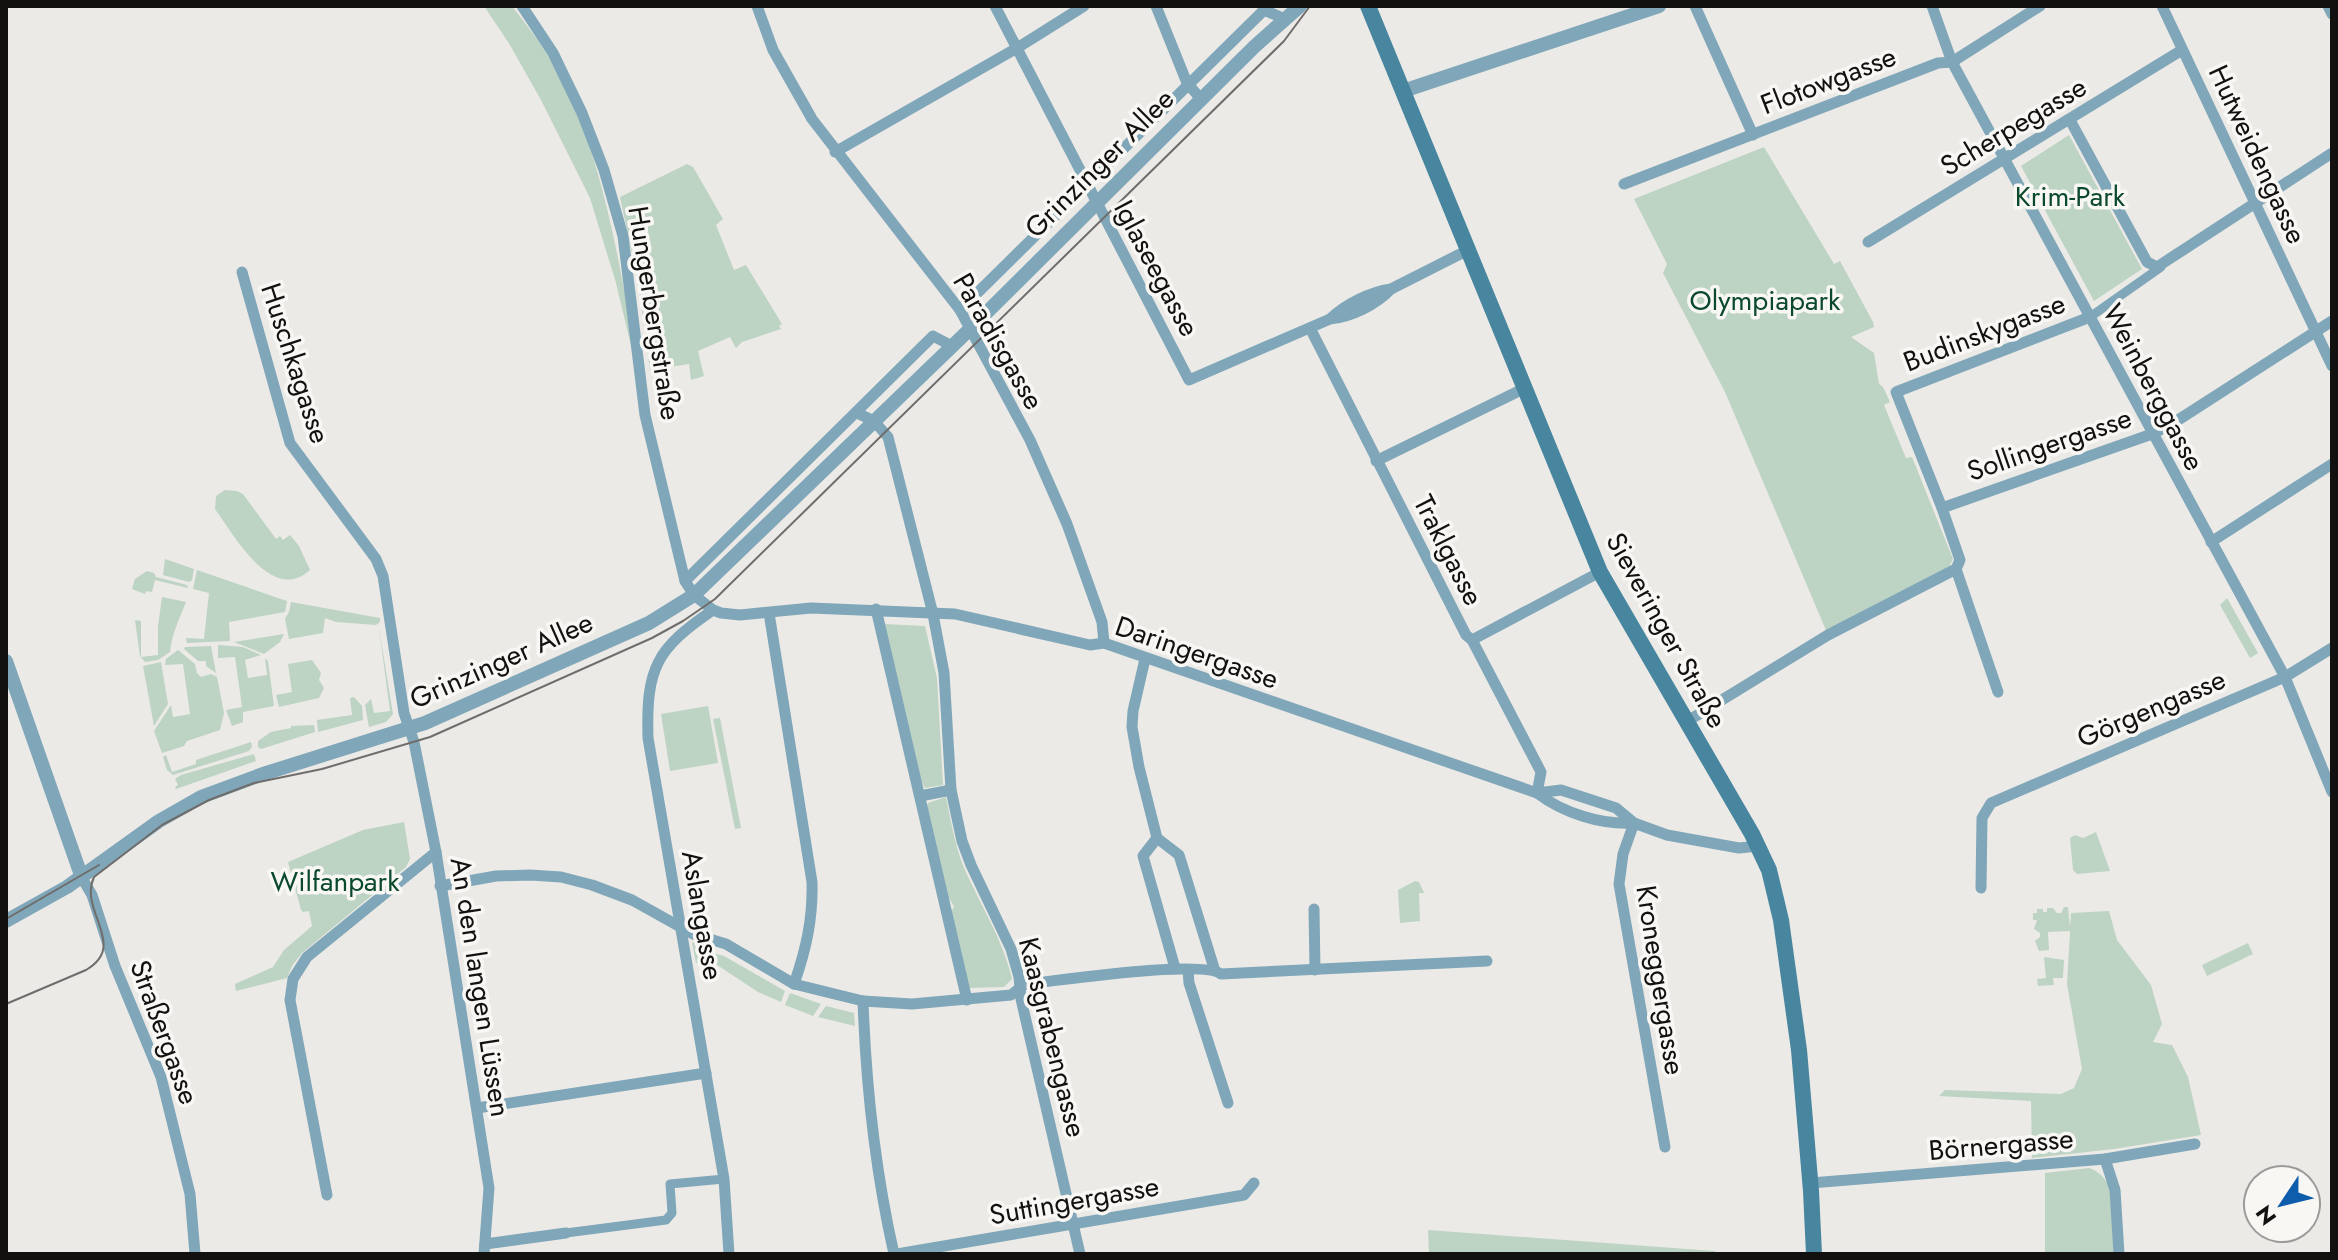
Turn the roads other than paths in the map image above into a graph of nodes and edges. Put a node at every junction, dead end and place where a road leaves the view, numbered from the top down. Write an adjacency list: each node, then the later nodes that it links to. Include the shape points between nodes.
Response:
1 (522, 6): 53 (street, Hungerbergstraße, via 553,53 582,113 623,236 645,415)
2 (757, 6): 24 (street, Paradisgasse, via 773,50)
3 (995, 6): 16 (street, Iglaseegasse)
4 (1084, 6): 16 (street)
5 (1156, 6): 19 (street)
6 (1300, 6): 15 (street, Grinzinger Allee)
7 (1368, 6): 20 (main road, Sieveringer Straße)
8 (1659, 6): 20 (street)
9 (1695, 6): 23 (street)
10 (1932, 6): 18 (street, Weinberggasse)
11 (2040, 6): 18 (street, Flotowgasse)
12 (2162, 6): 17 (street, Hutweidengasse)
13 (2328, 6): 14 (street)
14 (2332, 14)
15 (1285, 19): 19 (street, Grinzinger Allee, via 1264,10); 21 (street, Grinzinger Allee)
16 (1017, 48): 24 (street); 28 (street, Iglaseegasse)
17 (2182, 50): 22 (street, Scherpegasse); 30 (street, Hutweidengasse)
18 (1952, 62): 23 (street, Flotowgasse); 26 (street, Weinberggasse)
19 (1187, 83): 21 (street); 28 (street, Grinzinger Allee)
20 (1403, 91): 32 (main road, Sieveringer Straße)
21 (1201, 99): 29 (street, Grinzinger Allee)
22 (2070, 120): 26 (street, Scherpegasse); 33 (street, via 2147,262)
23 (1753, 135): 27 (street, Flotowgasse)
24 (835, 152): 35 (street, Paradisgasse)
25 (2332, 153): 30 (street)
26 (2005, 160): 31 (street, Scherpegasse); 36 (street, Weinberggasse)
27 (1624, 184)
28 (1087, 185): 29 (street, Iglaseegasse); 35 (street, Grinzinger Allee)
29 (1096, 203): 38 (street, Iglaseegasse, via 1189,380); 39 (street, Grinzinger Allee)
30 (2255, 205): 33 (street); 40 (street, Hutweidengasse)
31 (1868, 242)
32 (1468, 250): 38 (street); 43 (main road, Sieveringer Straße)
33 (2161, 267): 36 (street)
34 (242, 272): 67 (street, Huschkagasse, via 290,443 376,559 383,576)
35 (960, 310): 39 (street, Paradisgasse)
36 (2090, 317): 46 (street, Weinberggasse); 49 (street, Budinskygasse, via 1896,392)
37 (2332, 321): 40 (street, Sollingergasse)
38 (1310, 328): 47 (street, Traklgasse)
39 (969, 330): 41 (street, Grinzinger Allee); 60 (street, Paradisgasse, via 1030,440 1067,524 1102,622)
40 (2316, 331): 42 (street, Hutweidengasse); 46 (street, Sollingergasse)
41 (952, 346): 44 (street, via 933,336); 45 (street, Grinzinger Allee)
42 (2332, 366)
43 (1525, 388): 47 (street); 52 (main road, Sieveringer Straße)
44 (857, 413): 45 (street); 53 (street)
45 (874, 421): 54 (street, Grinzinger Allee); 58 (street, Kaasgrabengasse, via 888,437)
46 (2152, 434): 49 (street, Sollingergasse); 50 (street, Weinberggasse)
47 (1376, 461): 59 (street, Traklgasse)
48 (2332, 464): 50 (street)
49 (1942, 508): 51 (street, via 1960,560)
50 (2211, 542): 64 (street, Weinberggasse)
51 (1956, 569): 65 (street); 66 (street, via 1828,635)
52 (1600, 572): 59 (street); 66 (main road, Sieveringer Straße)
53 (685, 581): 54 (street, Hungerbergstraße)
54 (694, 595): 56 (street); 67 (street, Grinzinger Allee, via 649,623)
55 (876, 609): 57 (street, Daringergasse); 58 (street, Daringergasse); 71 (street)
56 (713, 610): 57 (street, Daringergasse); 81 (street, Aslangasse, via 682,631 663,652 651,677 648,738)
57 (769, 613): 87 (street, via 812,882 808,941)
58 (933, 614): 60 (street, Daringergasse, via 955,614 1090,645); 68 (street, Kaasgrabengasse, via 944,673)
59 (1472, 640): 70 (street, Traklgasse, via 1541,772)
60 (1104, 643): 62 (street, Daringergasse)
61 (2332, 648): 64 (street, Görgengasse)
62 (1145, 659): 70 (street, Daringergasse); 73 (street, via 1132,727)
63 (6, 661): 76 (street)
64 (2285, 677): 69 (street, Weinberggasse); 78 (street, Görgengasse, via 1997,799 1982,818)
65 (1998, 692)
66 (1686, 722): 74 (main road, Sieveringer Straße)
67 (409, 729): 75 (street, An den langen Lüssen); 76 (street, Grinzinger Allee, via 201,797)
68 (951, 790): 71 (street); 88 (street, Kaasgrabengasse, via 971,865 1011,949)
69 (2332, 792)
70 (1537, 793): 72 (street, Daringergasse, via 1561,790 1616,808)
71 (920, 796): 89 (street)
72 (1634, 823): 74 (street, Daringergasse, via 1667,835 1739,848); 95 (street, Kroneggergasse, via 1619,884)
73 (1157, 838): 83 (street, via 1143,856); 84 (street, via 1179,855)
74 (1759, 846): 99 (main road, Sieveringer Straße, via 1781,920)
75 (436, 852): 77 (street, An den langen Lüssen); 100 (street, via 307,957 293,979 290,1000)
76 (82, 878): 80 (street, Grinzinger Allee); 104 (street, Straßergasse, via 161,1077 190,1194)
77 (440, 886): 81 (street, via 496,876 561,877 632,900); 93 (street, An den langen Lüssen)
78 (1981, 888)
79 (1314, 909): 86 (street)
80 (6, 921)
81 (680, 926): 87 (street, via 726,944); 91 (street, Aslangasse)
82 (1487, 961): 86 (street)
83 (1175, 968): 85 (street); 88 (street, via 1025,984)
84 (1214, 968): 85 (street); 86 (street, via 1221,974)
85 (1188, 970): 92 (street)
86 (1315, 970)
87 (794, 984): 90 (street)
88 (1018, 989): 89 (street, via 1011,995); 101 (street, Kaasgrabengasse)
89 (967, 1000): 90 (street)
90 (863, 1001): 106 (street, via 870,1128)
91 (706, 1073): 93 (street); 97 (street, Aslangasse)
92 (1228, 1103)
93 (477, 1108): 103 (street, An den langen Lüssen, via 489,1188)
94 (2195, 1144): 96 (street, Börnergasse)
95 (1665, 1147)
96 (2105, 1159): 99 (street, Börnergasse); 109 (street, via 2119,1215)
97 (724, 1179): 102 (street, via 670,1184 672,1213 666,1220); 105 (street, Aslangasse)
98 (1254, 1183): 101 (street, Suttingergasse, via 1244,1195)
99 (1811, 1183): 108 (main road, Sieveringer Straße)
100 (327, 1195)
101 (1074, 1226): 106 (street, Suttingergasse); 107 (street, Kaasgrabengasse)
102 (566, 1233): 103 (street)
103 (485, 1249)
104 (195, 1254)
105 (729, 1254)
106 (895, 1254)
107 (1080, 1254)
108 (1814, 1254)
109 (2119, 1254)

